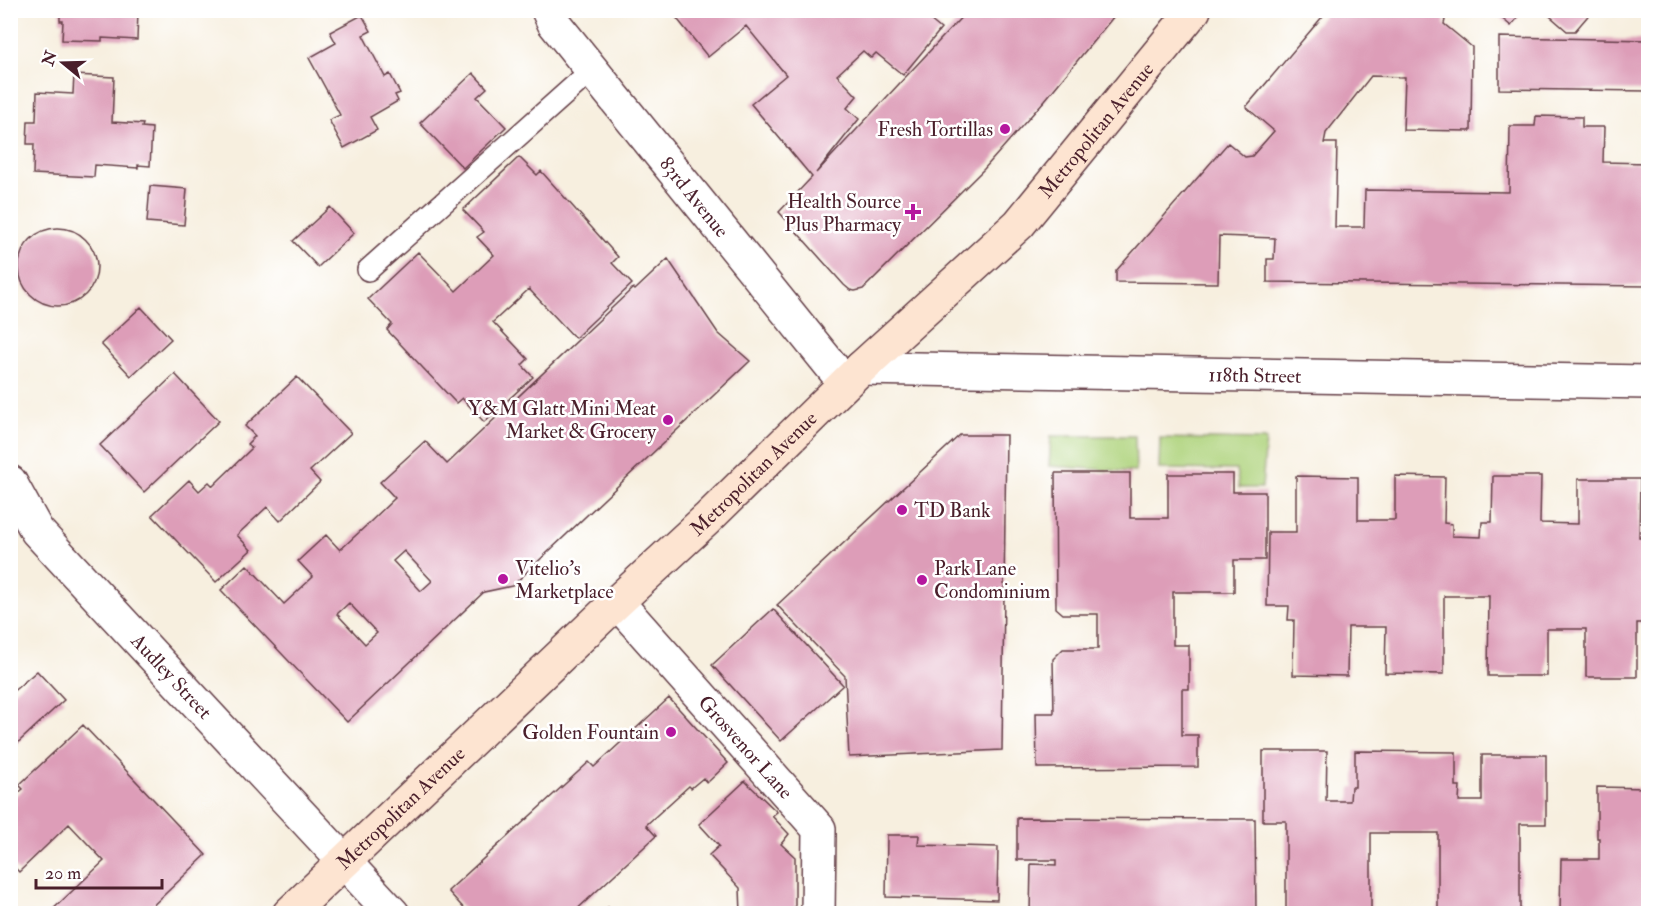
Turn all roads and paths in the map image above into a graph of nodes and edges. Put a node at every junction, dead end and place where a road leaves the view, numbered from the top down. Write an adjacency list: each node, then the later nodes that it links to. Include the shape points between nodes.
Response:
1 (548, 10): 3 (street, 83rd Avenue)
2 (1194, 10): 5 (main road, Metropolitan Avenue, via 1018,224)
3 (592, 70): 4 (lane); 5 (street, 83rd Avenue)
4 (368, 270)
5 (853, 376): 6 (street, 118th Street); 8 (main road, Metropolitan Avenue)
6 (1648, 382)
7 (10, 482): 9 (street, Audley Street, via 37,531)
8 (617, 602): 9 (main road, Metropolitan Avenue); 12 (street, Grosvenor Lane, via 819,829)
9 (345, 861): 10 (main road, Metropolitan Avenue); 11 (street, Audley Street)
10 (289, 914)
11 (393, 914)
12 (818, 914)

